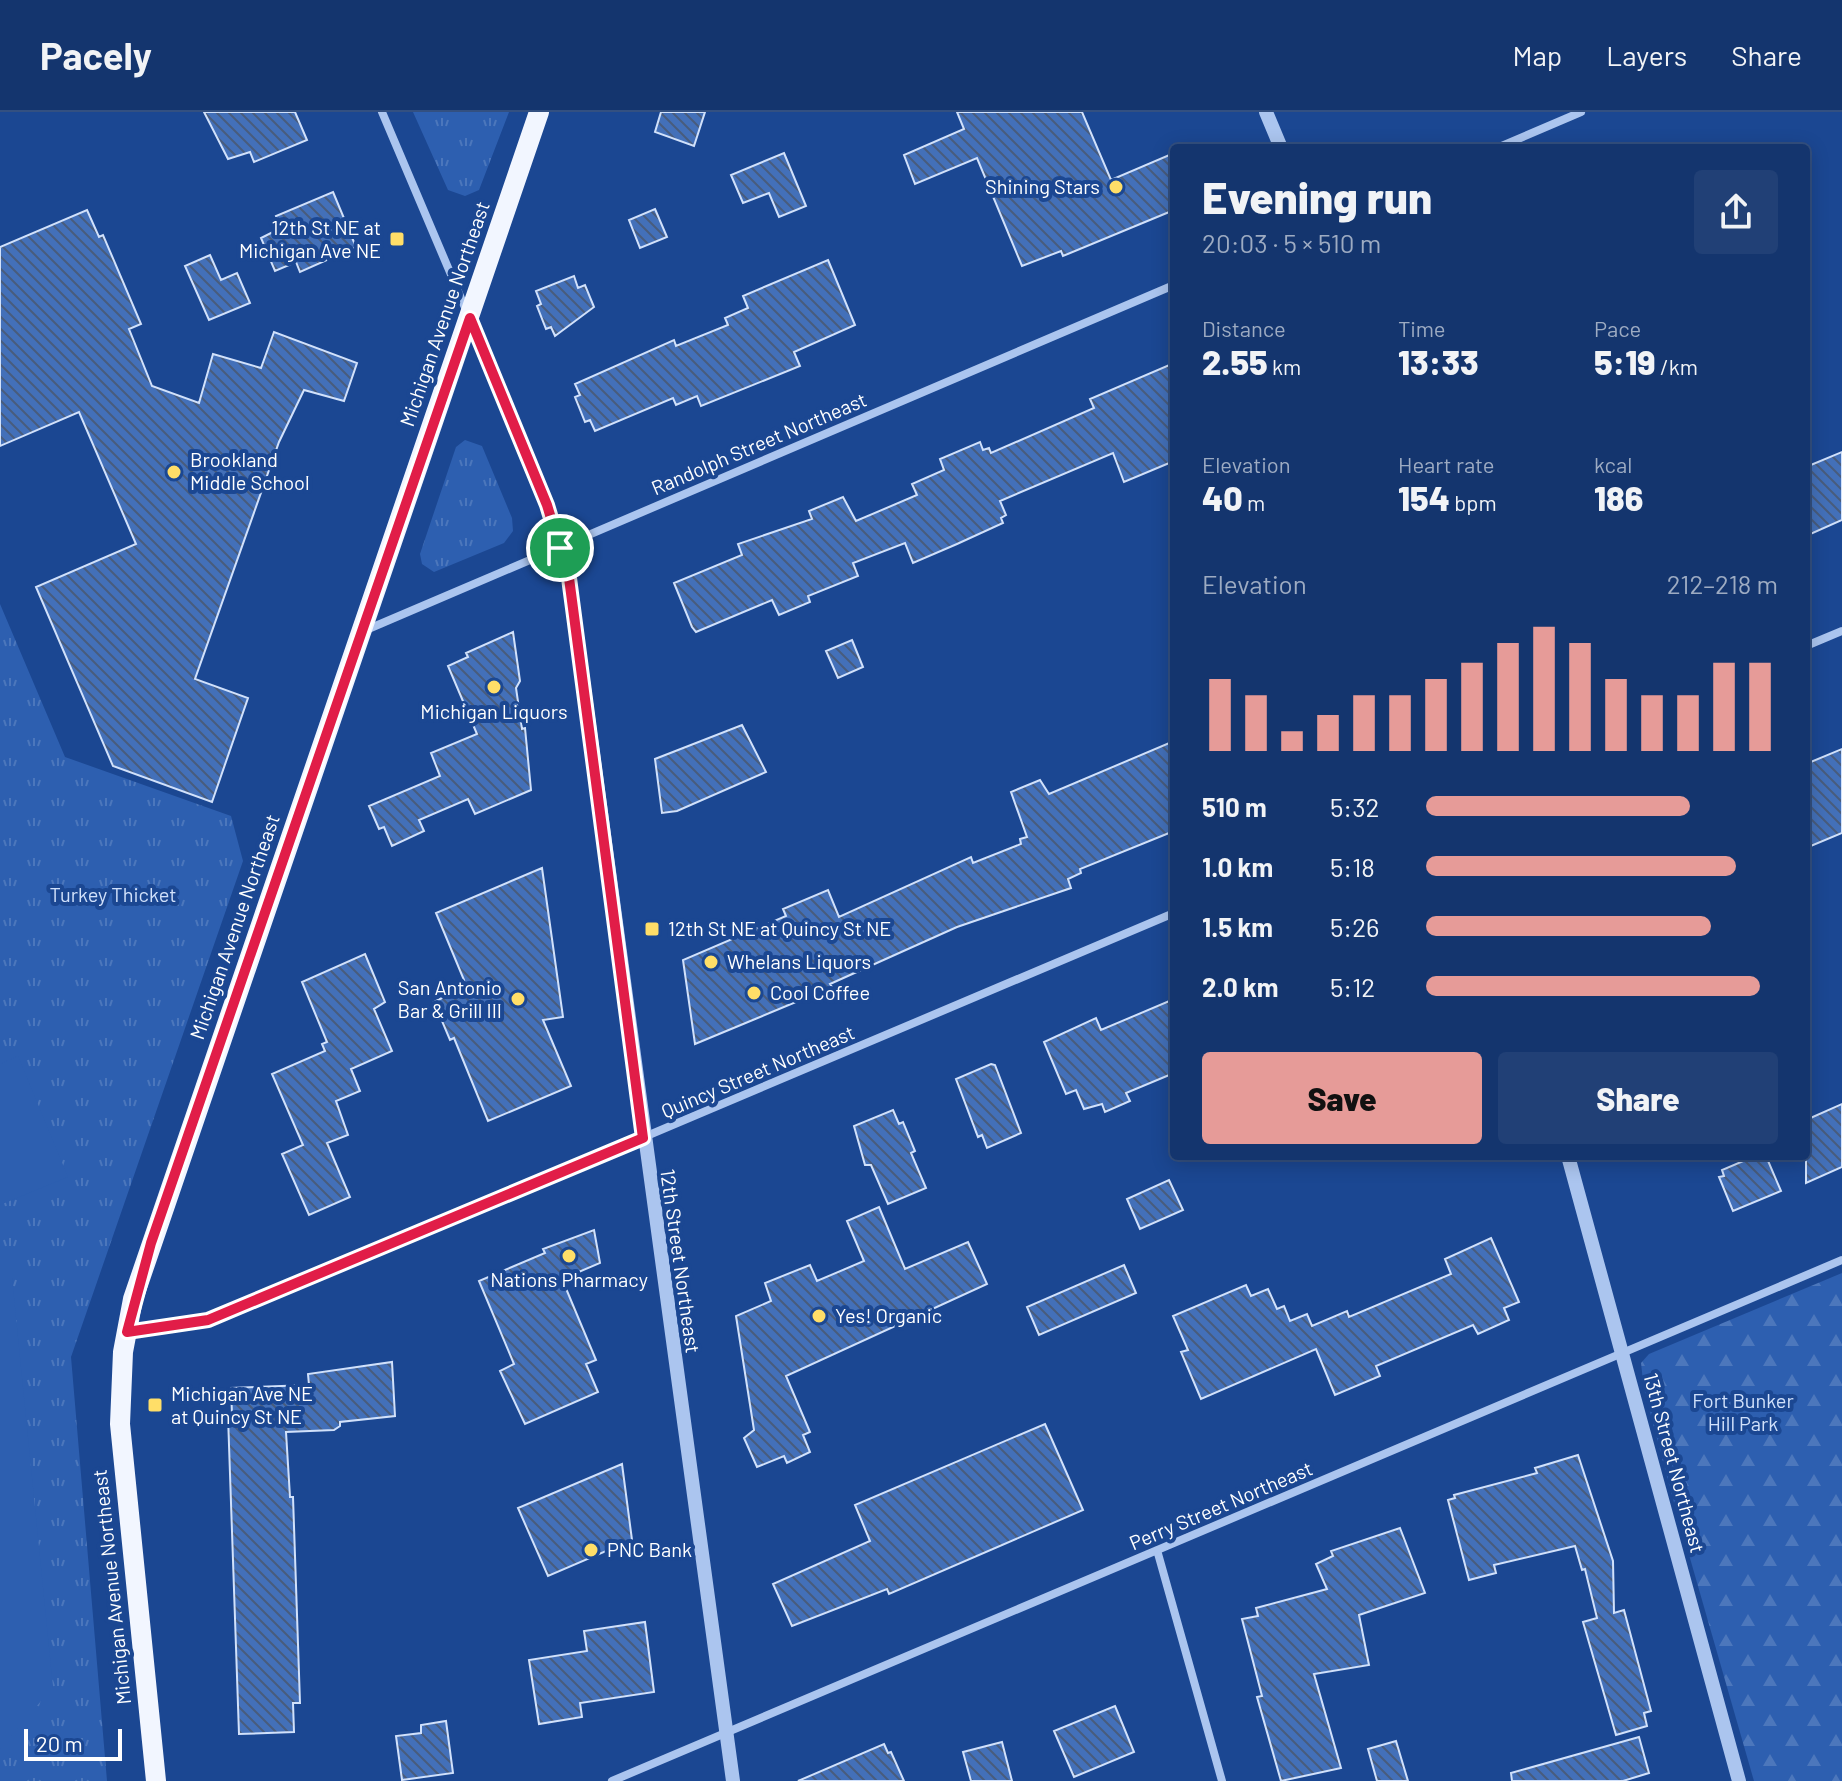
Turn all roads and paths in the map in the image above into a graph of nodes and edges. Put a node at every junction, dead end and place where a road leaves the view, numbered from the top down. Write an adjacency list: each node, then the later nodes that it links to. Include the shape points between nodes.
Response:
1 (382, 112): 8 (street, 12th Street Northeast)
2 (539, 112): 8 (main road, Michigan Avenue Northeast)
3 (1266, 112): 5 (street)
4 (1581, 112): 6 (street)
5 (1279, 144)
6 (1506, 144)
7 (1170, 287): 9 (street, Randolph Street Northeast)
8 (470, 318): 9 (street, 12th Street Northeast); 11 (main road, Michigan Avenue Northeast)
9 (560, 548): 11 (street, Randolph Street Northeast); 14 (street, 12th Street Northeast, via 569,578)
10 (1842, 631): 12 (street)
11 (358, 633): 17 (main road, Michigan Avenue Northeast, via 138,1282)
12 (1810, 644)
13 (1170, 915): 14 (street, Quincy Street Northeast)
14 (643, 1138): 17 (street, Quincy Street Northeast, via 208,1320); 20 (street, 12th Street Northeast)
15 (1569, 1160): 18 (street, 13th Street Northeast)
16 (1842, 1260): 18 (street, Perry Street Northeast)
17 (127, 1332): 21 (main road, Michigan Avenue Northeast, via 121,1433)
18 (1623, 1353): 19 (street, Perry Street Northeast); 25 (street, 13th Street Northeast)
19 (1157, 1550): 20 (street, Perry Street Northeast); 24 (street)
20 (726, 1732): 22 (street, Perry Street Northeast); 23 (street, 12th Street Northeast)
21 (156, 1781)
22 (612, 1781)
23 (733, 1781)
24 (1222, 1781)
25 (1739, 1781)

